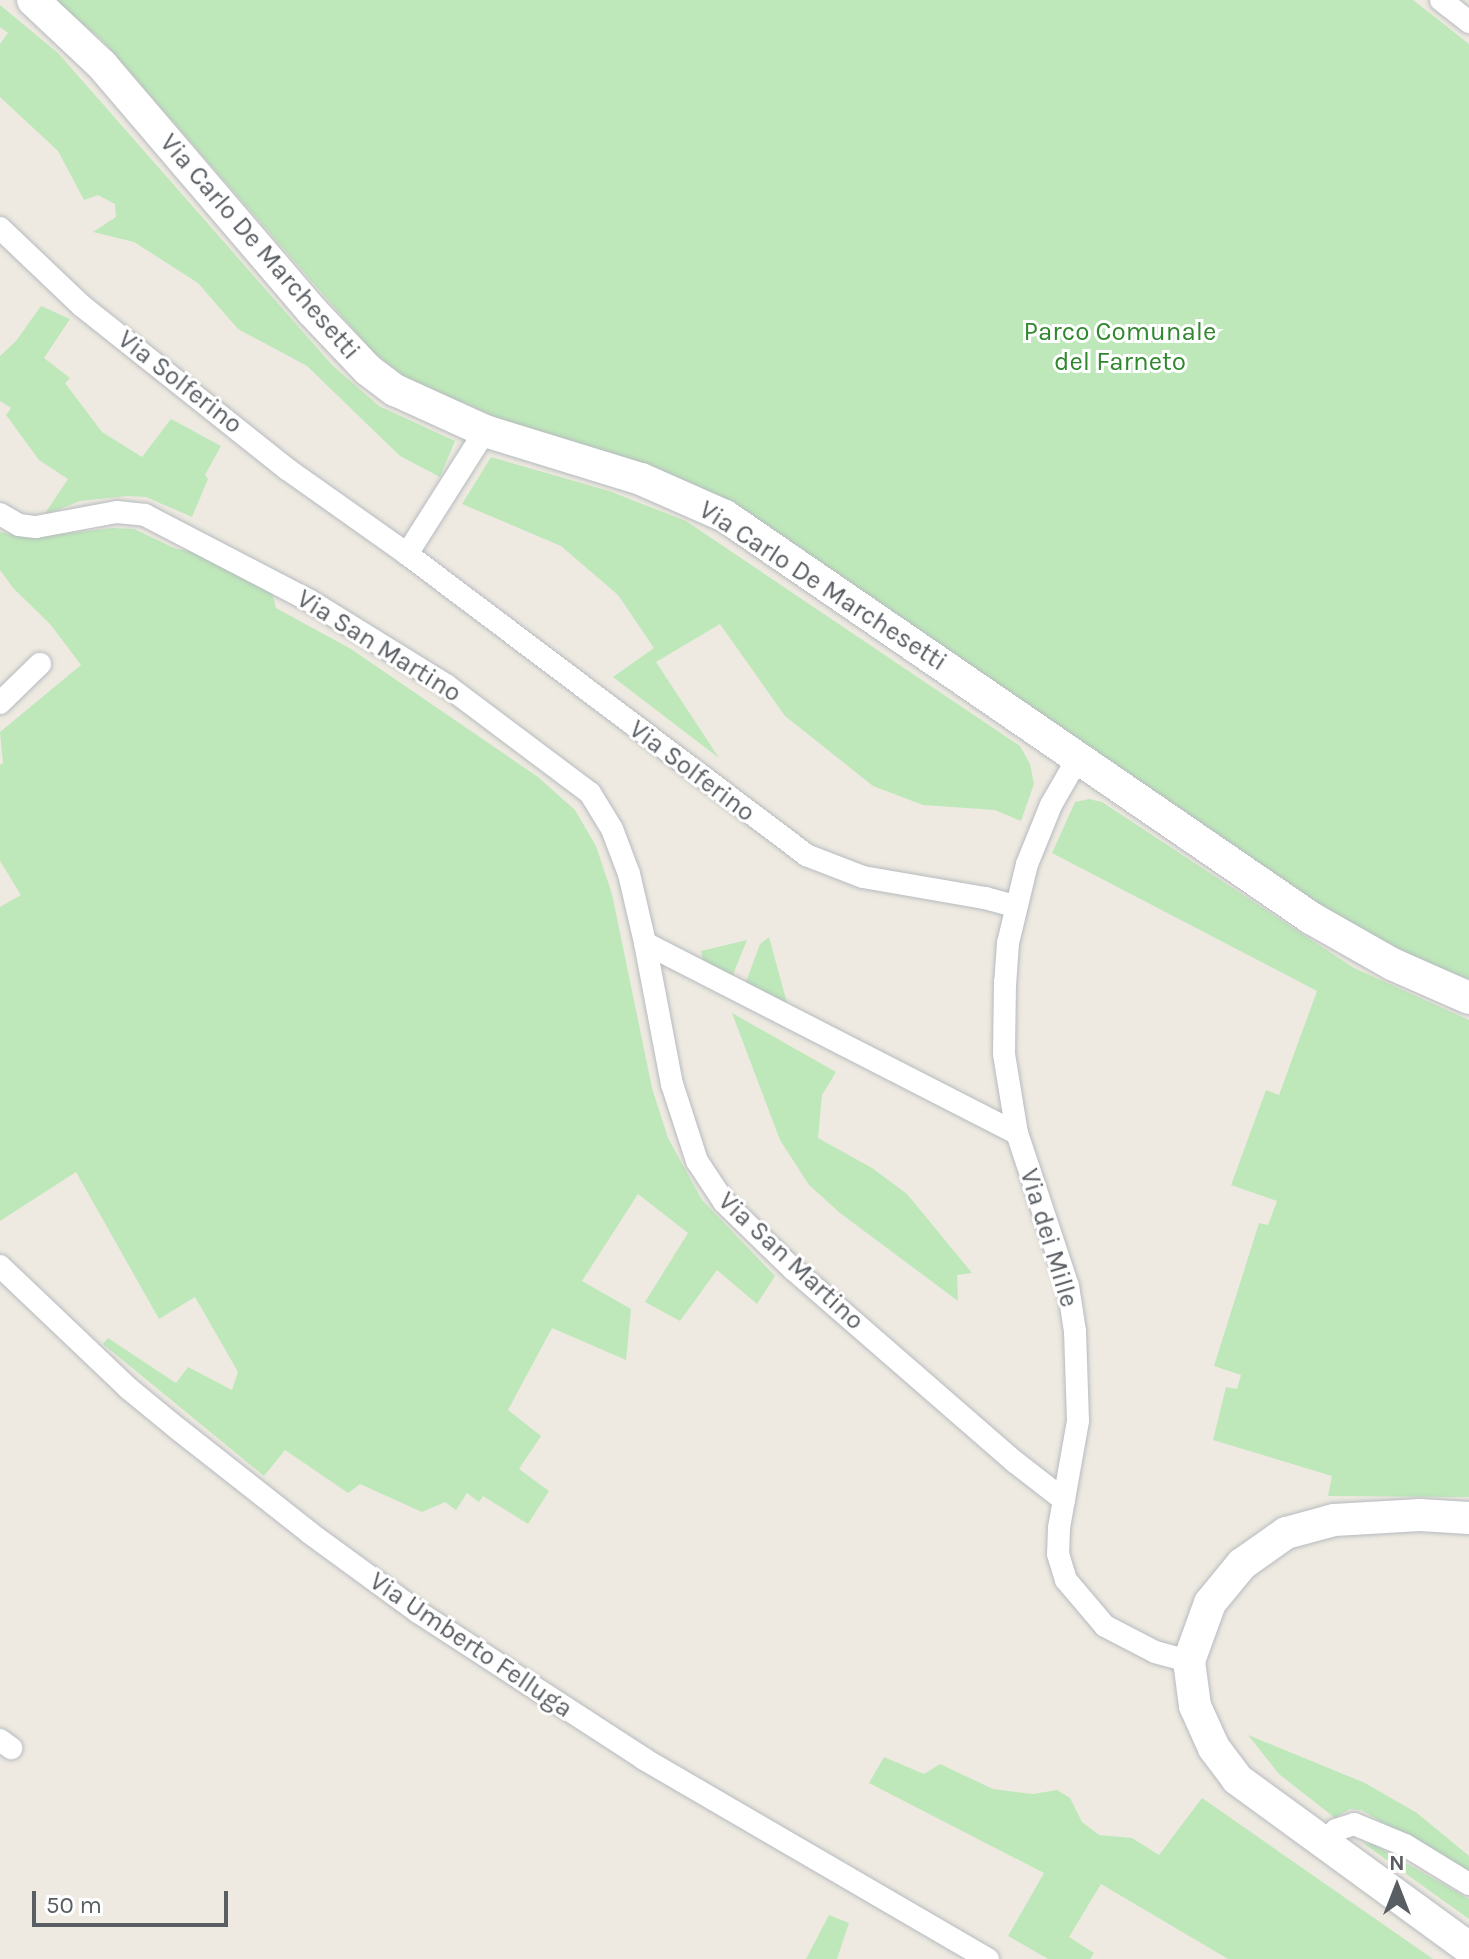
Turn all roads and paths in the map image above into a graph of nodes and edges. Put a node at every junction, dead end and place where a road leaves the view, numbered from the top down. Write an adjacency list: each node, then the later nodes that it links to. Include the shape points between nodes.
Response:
1 (33, 0): 5 (main road, Via Carlo De Marchesetti, via 102,65 368,370 421,404)
2 (1441, 0): 3 (street)
3 (1469, 22)
4 (0, 228): 7 (street, Via Solferino, via 44,274 114,332 287,469)
5 (485, 431): 7 (street); 10 (main road, Via Carlo De Marchesetti, via 641,479 725,516)
6 (0, 514): 12 (street, Via San Martino, via 36,527 117,512 145,515 310,601 446,685 590,793 612,829 629,874)
7 (407, 554): 11 (street, Via Solferino, via 806,855 863,877)
8 (40, 664): 9 (street)
9 (0, 703)
10 (1078, 758): 11 (street, Via dei Mille, via 1051,805); 13 (main road, Via Carlo De Marchesetti, via 1311,918 1392,964)
11 (1015, 906): 14 (street, Via dei Mille, via 1008,943 1004,1054)
12 (645, 943): 14 (street); 16 (street, Via San Martino, via 672,1084 697,1161 724,1202 794,1270)
13 (1469, 998)
14 (1017, 1133): 16 (street, Via dei Mille, via 1068,1286 1075,1331 1078,1421)
15 (0, 1266): 22 (street, Via Umberto Felluga, via 128,1388 418,1612 644,1759)
16 (1064, 1500): 18 (street, Via dei Mille, via 1058,1554 1066,1580 1081,1602 1123,1636)
17 (1469, 1518): 18 (main road, via 1334,1520 1286,1533 1242,1564 1210,1603)
18 (1189, 1661): 19 (main road, via 1195,1706 1214,1748 1237,1779)
19 (1324, 1844): 20 (street, via 1336,1830 1354,1824 1405,1845); 21 (main road)
20 (1469, 1884)
21 (1469, 1948)
22 (988, 1959)

